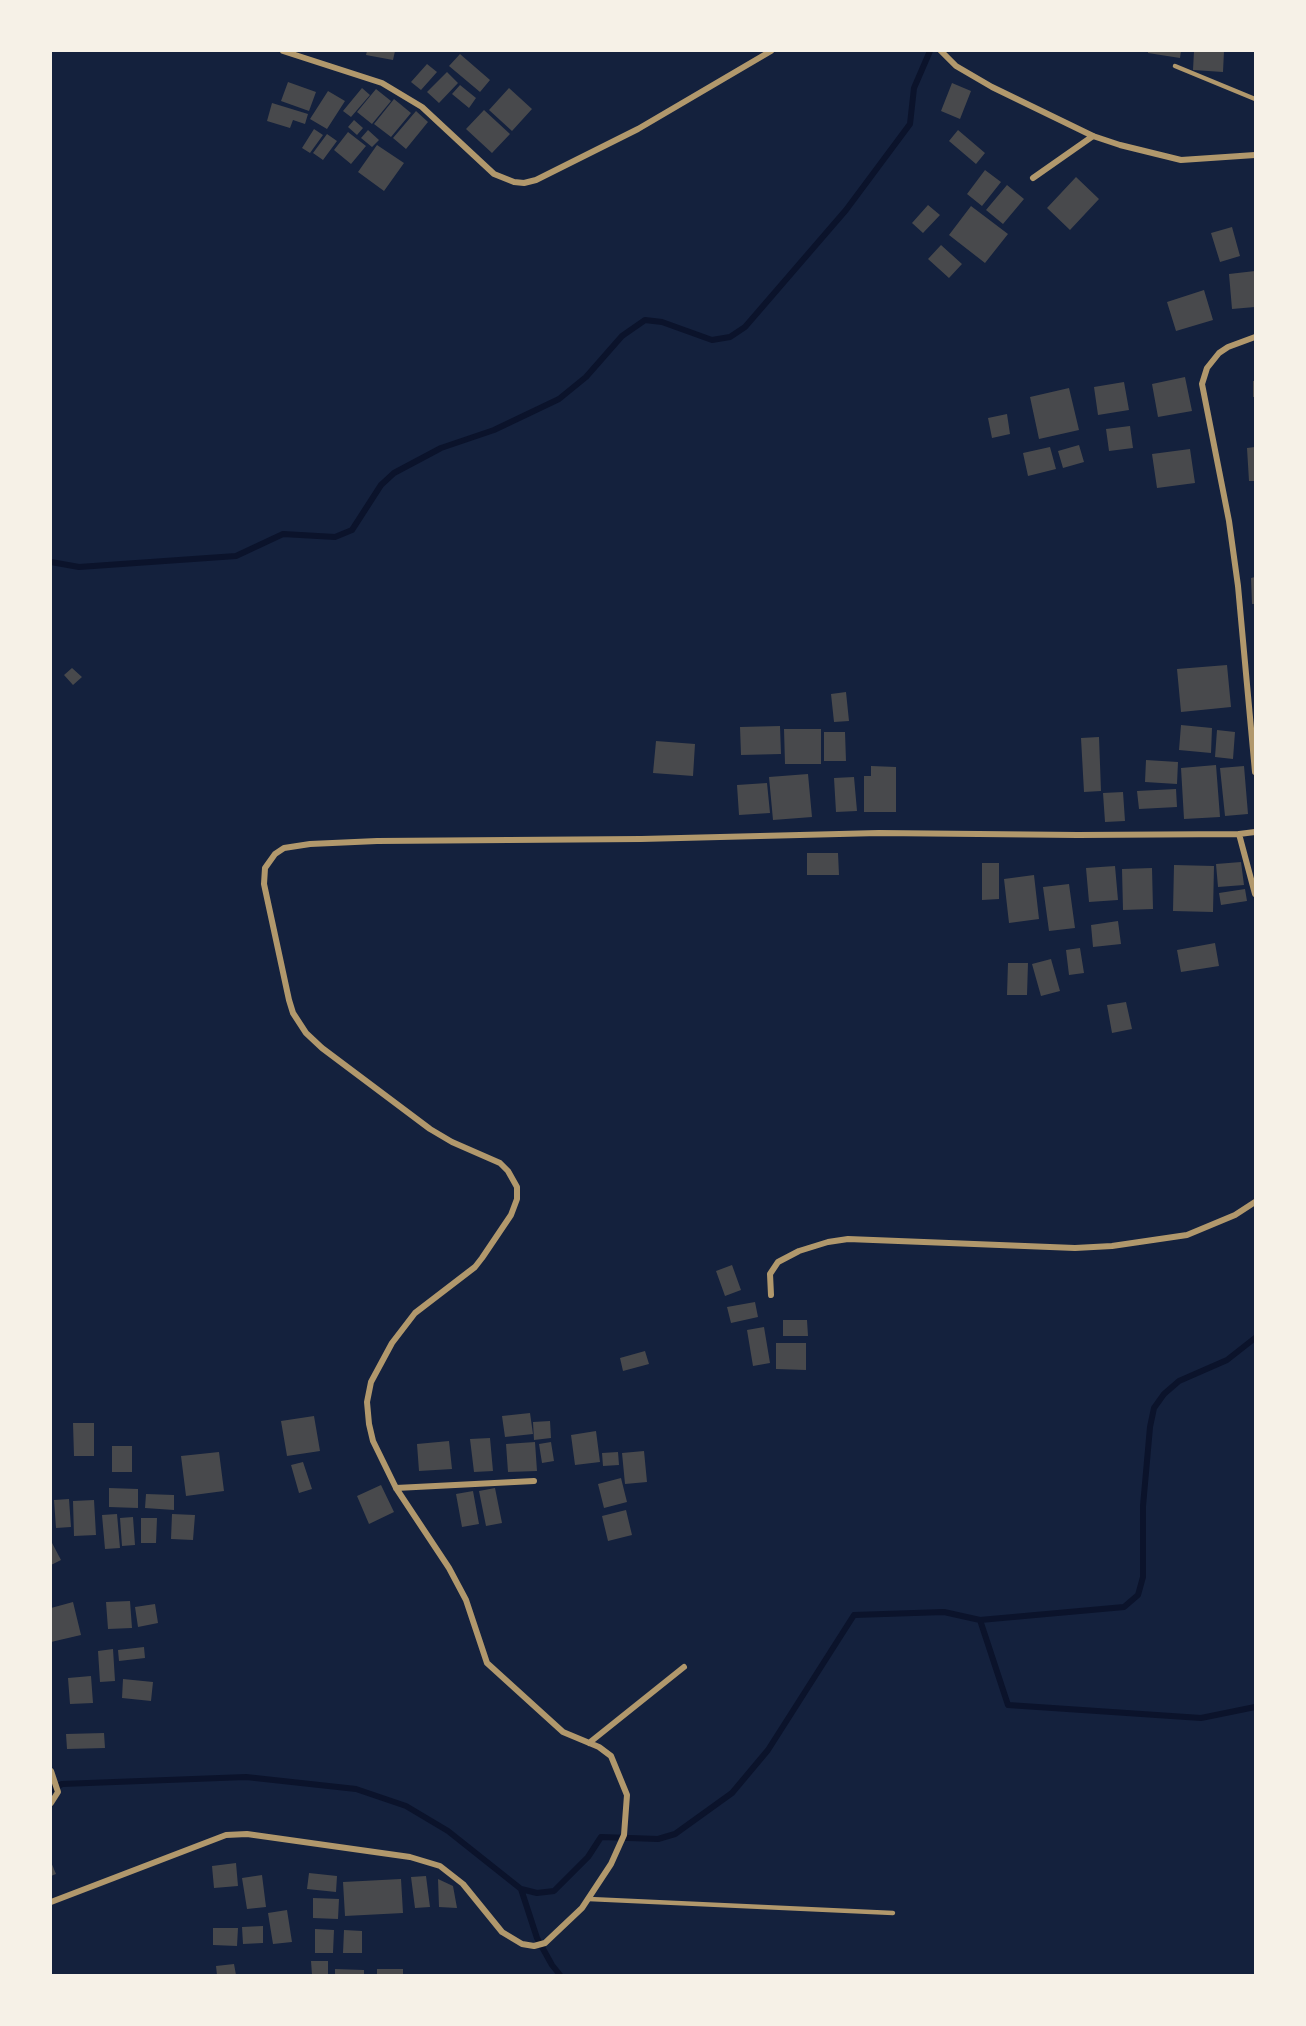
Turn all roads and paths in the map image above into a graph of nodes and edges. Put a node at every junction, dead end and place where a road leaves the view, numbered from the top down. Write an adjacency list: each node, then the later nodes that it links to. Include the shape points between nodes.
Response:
1 (283, 51): 2 (street, via 382,83 422,107 494,174 524,183 638,129)
2 (771, 51)
3 (941, 51): 6 (street, via 956,66 992,87)
4 (1175, 66): 5 (lane)
5 (1255, 99)
6 (1094, 136): 7 (street, via 1181,160); 8 (street)
7 (1255, 155)
8 (1033, 178)
9 (1255, 337): 10 (street, via 1219,353 1207,368 1203,384 1238,586)
10 (1255, 772)
11 (1255, 832): 12 (street)
12 (1239, 834): 13 (street); 17 (street, via 879,833 376,841 280,849 268,862 264,884 289,1000 306,1033 430,1129 500,1163 517,1187 511,1215 482,1258 415,1313 375,1373 367,1402 369,1424)
13 (1255, 894)
14 (1255, 1202): 15 (street, via 1187,1235 1112,1246 848,1239 828,1242 778,1262 770,1274)
15 (771, 1295)
16 (534, 1481): 17 (street)
17 (396, 1488): 19 (street, via 466,1600 488,1663 563,1732)
18 (684, 1667): 19 (street)
19 (589, 1743): 22 (street, via 611,1756 627,1799 619,1850)
20 (51, 1771): 21 (street, via 58,1792)
21 (51, 1803)
22 (589, 1899): 23 (street, via 545,1942 528,1946 502,1932 463,1884 440,1866 410,1857 238,1834 226,1835); 24 (lane)
23 (51, 1902)
24 (893, 1913)

